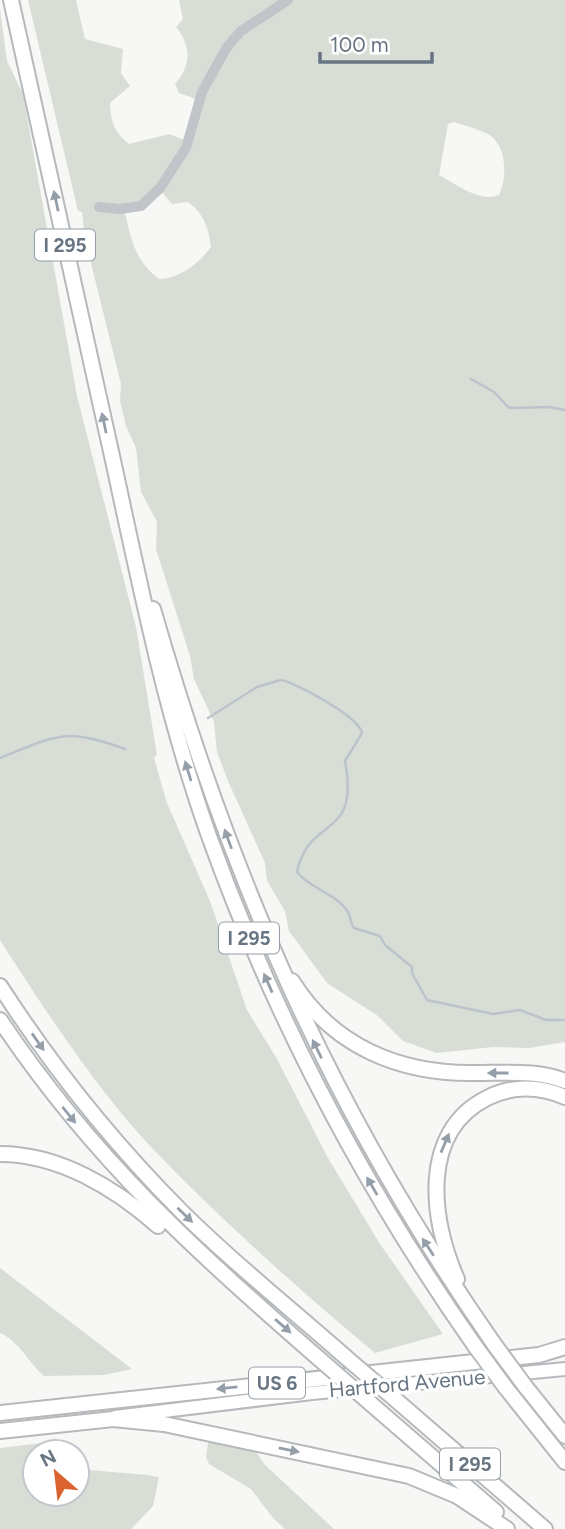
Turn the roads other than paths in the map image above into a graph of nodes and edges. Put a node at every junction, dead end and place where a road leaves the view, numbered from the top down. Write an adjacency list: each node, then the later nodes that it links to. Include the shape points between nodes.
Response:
1 (11, 0): 4 (highway, I 295, one-way to 1)
2 (288, 0): 3 (street, via 241,31 227,47 202,92 186,148 160,188 141,206)
3 (99, 207)
4 (119, 489): 5 (highway, one-way to 4, via 173,675); 19 (highway, I 295, one-way to 4, bridge, via 475,1346 406,1243 356,1160 293,1038 243,925 172,718)
5 (246, 888): 8 (highway, one-way to 5, via 530,1073 427,1071 391,1062 356,1045 324,1021 298,990); 12 (highway, one-way to 5, via 418,1232 362,1137 300,1014)
6 (0, 986): 22 (highway, I 295, one-way to 22, bridge, via 58,1071 127,1155 205,1234)
7 (0, 1020): 11 (highway, one-way to 11, via 59,1104 111,1165)
8 (565, 1081)
9 (565, 1097): 12 (highway, one-way to 9, via 458,1281 443,1242 436,1204 440,1155 462,1117 492,1095 530,1088)
10 (0, 1154): 11 (highway, via 45,1160 98,1183)
11 (257, 1304): 21 (highway, one-way to 21, bridge)
12 (494, 1344): 18 (highway, bridge)
13 (565, 1349): 15 (highway, Hartford Avenue / US 6, one-way to 15)
14 (565, 1369): 16 (main road, Hartford Avenue, via 138,1412)
15 (5, 1412)
16 (101, 1420): 17 (highway, Hartford Avenue); 20 (highway, one-way to 20, via 142,1420 396,1472 457,1496)
17 (0, 1431)
18 (565, 1436)
19 (565, 1462)
20 (508, 1529)
21 (513, 1529)
22 (545, 1529)

